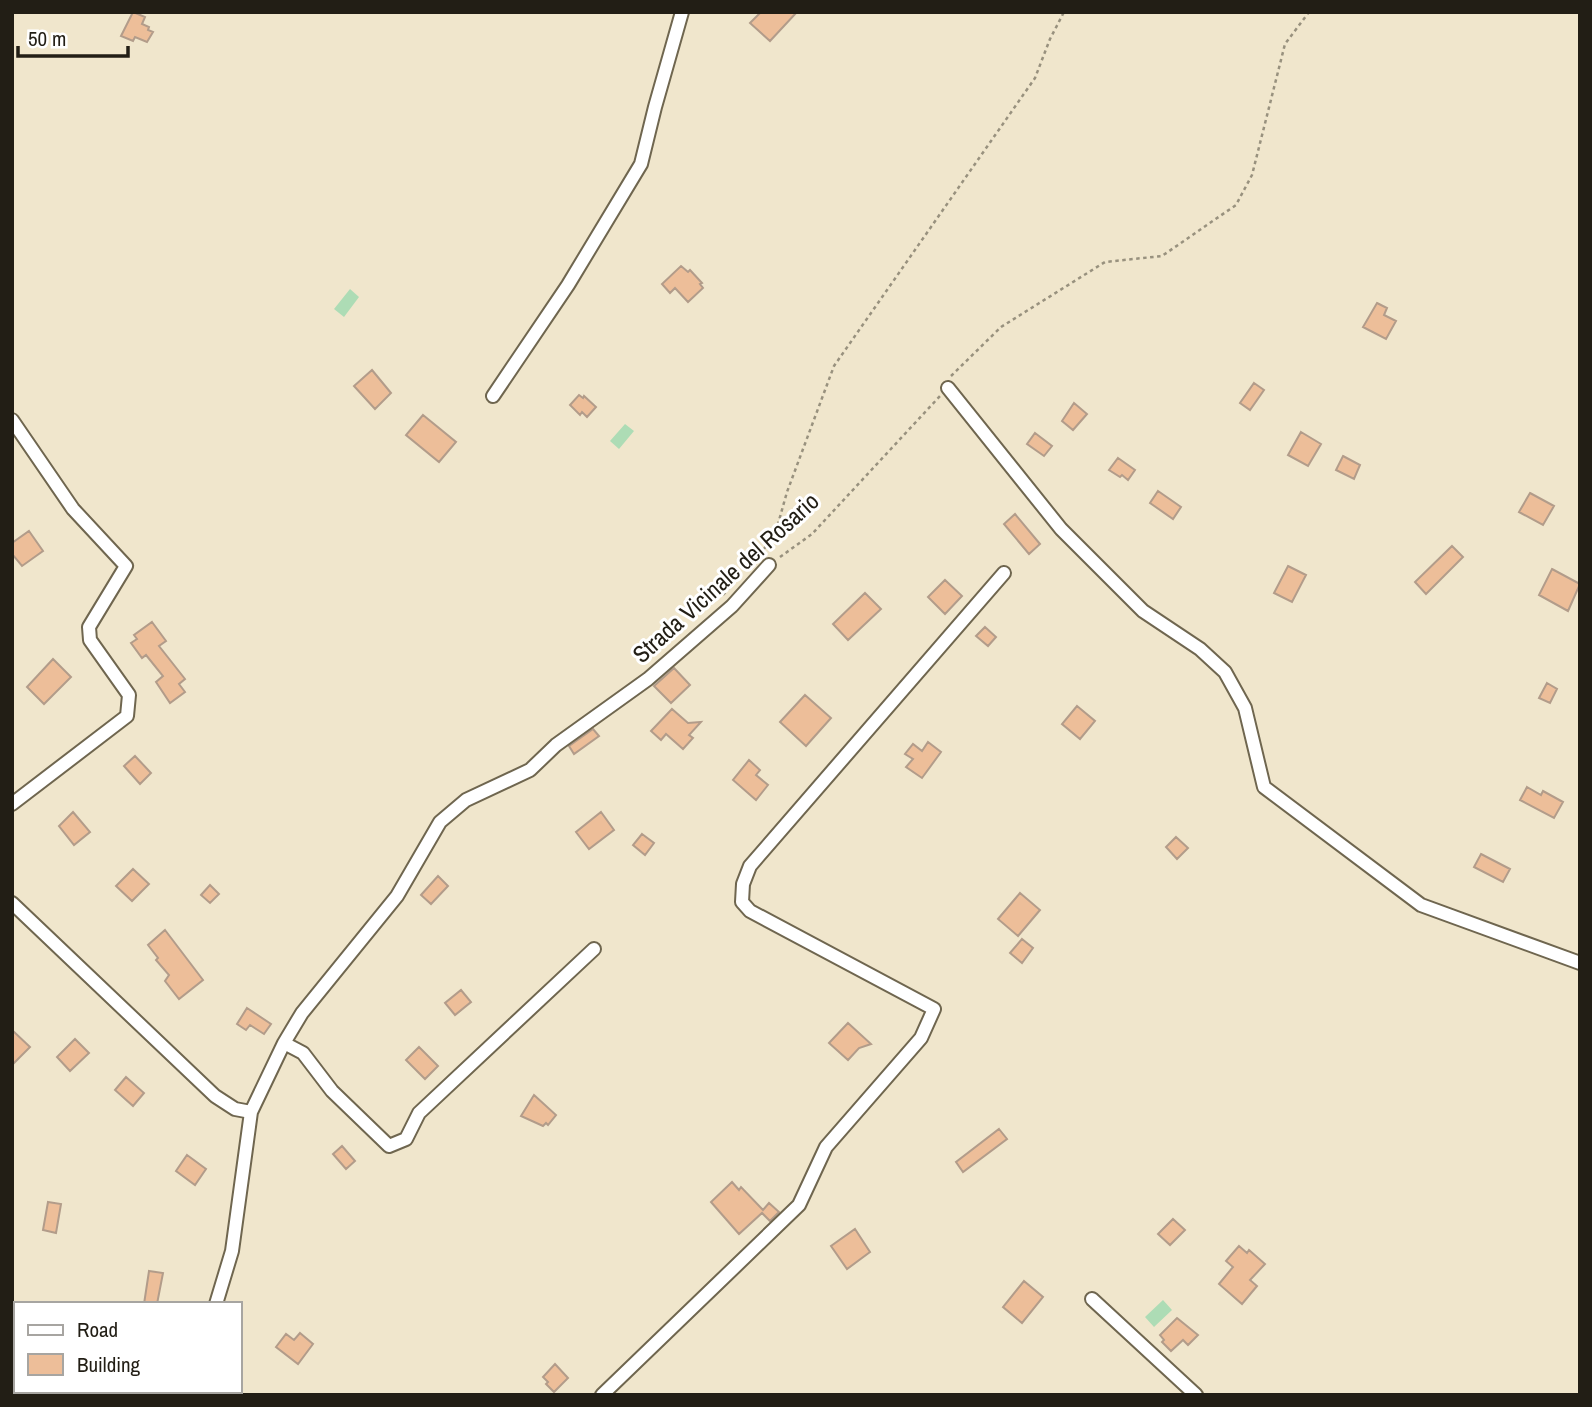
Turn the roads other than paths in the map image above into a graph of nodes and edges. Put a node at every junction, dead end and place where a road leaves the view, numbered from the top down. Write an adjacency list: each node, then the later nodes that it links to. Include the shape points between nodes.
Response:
1 (682, 12): 3 (street, via 641,164 568,285)
2 (948, 388): 10 (street, via 1061,529 1143,611 1226,672 1245,708 1264,787 1420,905)
3 (493, 396)
4 (12, 421): 7 (street, via 73,509 126,566 89,627 90,640 128,695 127,716)
5 (769, 565): 11 (street, Strada Vicinale del Rosario, via 719,617 648,679 556,745 530,770 466,800 440,821 397,896 302,1013)
6 (1004, 573): 15 (street, via 750,866 743,884 742,902 750,911 934,1009 921,1038 826,1147 799,1205)
7 (12, 804)
8 (12, 903): 12 (street, via 215,1096 235,1109)
9 (594, 949): 11 (street, via 419,1113 406,1139 389,1146 332,1091 303,1053)
10 (1580, 963)
11 (284, 1043): 12 (street, Strada Vicinale del Rosario)
12 (251, 1112): 14 (street, Strada Vicinale del Rosario, via 232,1251)
13 (1092, 1299): 16 (street)
14 (217, 1302)
15 (602, 1395)
16 (1196, 1395)

